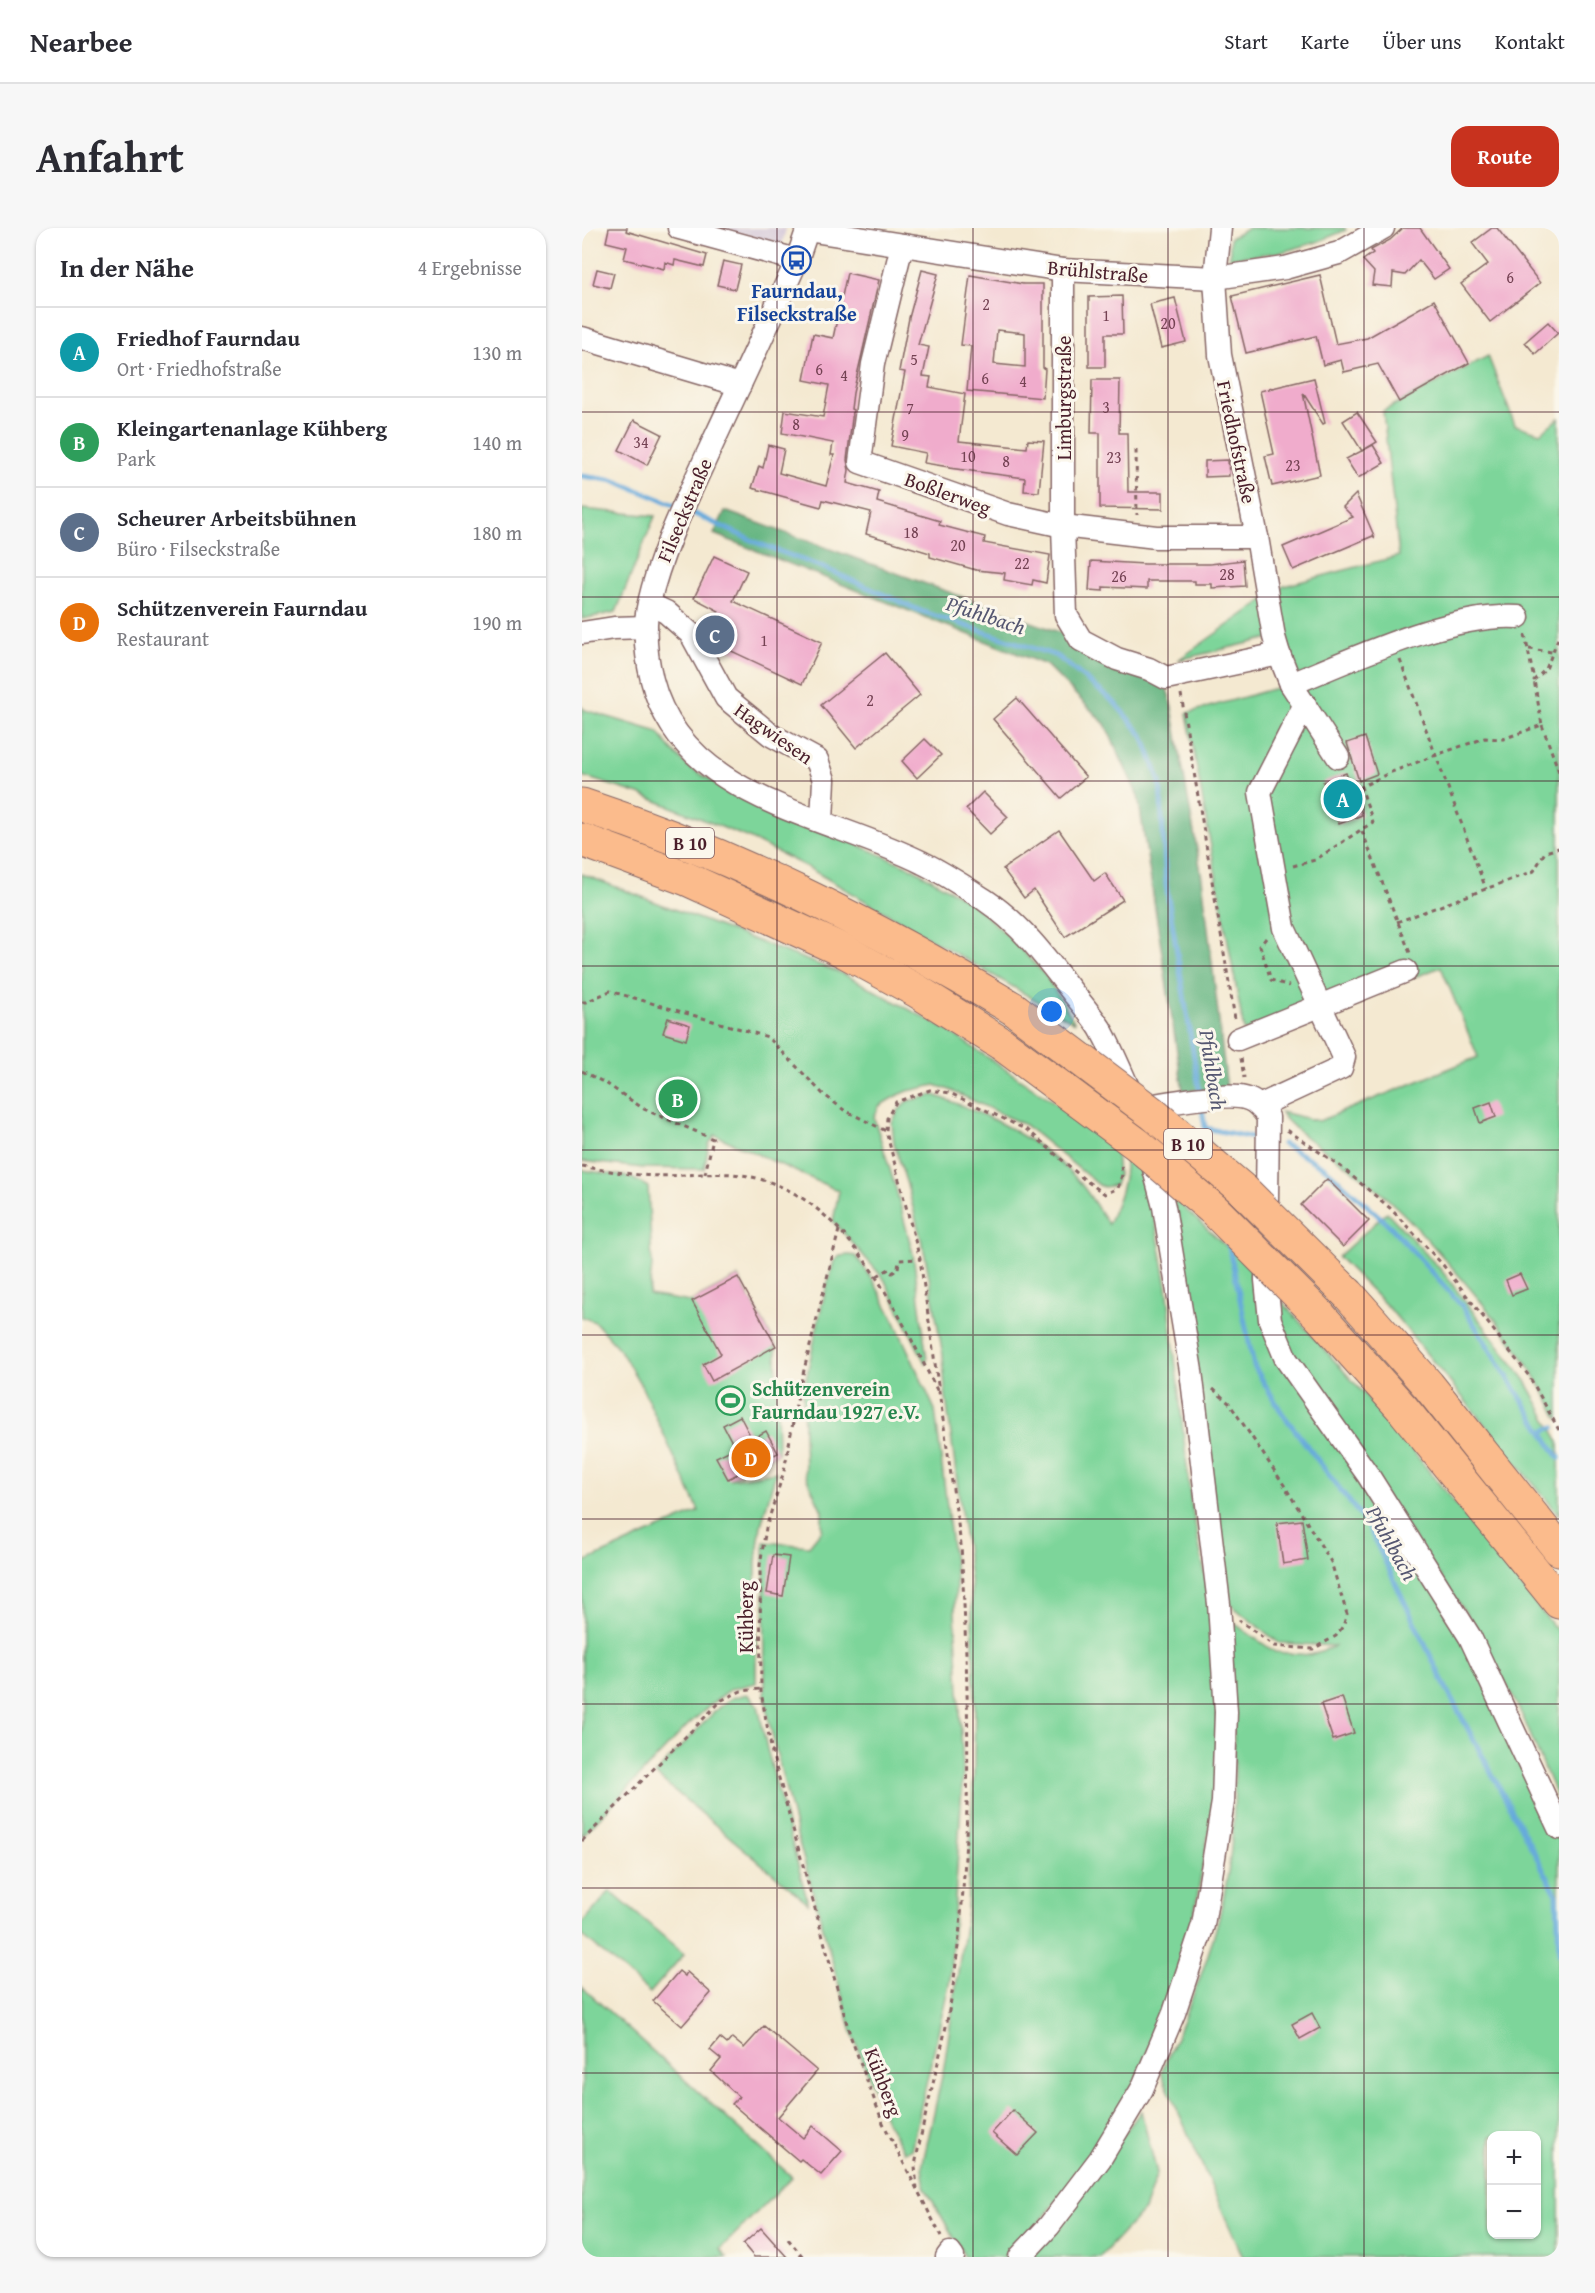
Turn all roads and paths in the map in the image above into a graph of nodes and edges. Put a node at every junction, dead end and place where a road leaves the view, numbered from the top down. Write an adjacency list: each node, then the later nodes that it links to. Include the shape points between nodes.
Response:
1 (679, 228): 6 (street)
2 (1220, 228): 8 (street, Friedhofstraße)
3 (1383, 228): 8 (street, Brühlstraße, via 1339,253 1285,268)
4 (807, 229): 5 (street, Brühlstraße); 6 (street, Filseckstraße)
5 (902, 245): 7 (street, Brühlstraße); 12 (street, Boßlerweg, via 873,364 860,462 1008,514)
6 (797, 260): 10 (street, Filseckstraße)
7 (1063, 270): 8 (street, Brühlstraße); 12 (street, Limburgstraße)
8 (1215, 278): 14 (street, Friedhofstraße, via 1220,355)
9 (582, 338): 10 (street)
10 (740, 385): 15 (street, Filseckstraße, via 677,521)
11 (1136, 450): 13 (path)
12 (1063, 526): 13 (street, Boßlerweg); 23 (street, Limburgstraße, via 1066,615 1081,640 1117,660)
13 (1138, 535): 14 (street, Boßlerweg)
14 (1257, 537): 22 (street, Friedhofstraße)
15 (647, 616): 17 (street, via 614,628); 32 (street, Filseckstraße, via 648,662 656,697 694,756 728,781); 32 (street, Hagwiesen, via 666,612 690,634 726,698 771,735 817,760 824,780)
16 (1518, 617): 19 (street, via 1497,616 1435,629); 20 (path)
17 (582, 633)
18 (1559, 636): 21 (path)
19 (1394, 644): 25 (street); 28 (path)
20 (1529, 649): 21 (path); 24 (path)
21 (1552, 652): 24 (path, via 1546,669)
22 (1278, 654): 23 (street); 25 (street, Friedhofstraße)
23 (1166, 678): 42 (path, via 1182,695)
24 (1534, 680): 27 (path)
25 (1291, 684): 26 (street, Friedhofstraße)
26 (1305, 704): 29 (street, Friedhofstraße); 36 (street, via 1260,792)
27 (1542, 725): 28 (path, via 1503,739 1485,738); 30 (path)
28 (1436, 755): 33 (path, via 1361,787 1373,822); 37 (path)
29 (1338, 757)
30 (1559, 772)
31 (582, 805): 56 (highway, B 10, bridge, via 679,838 859,920 1014,1009 1152,1113 1234,1183 1349,1295 1428,1385)
32 (822, 821): 44 (street, Filseckstraße, via 922,862 986,901 1022,930 1099,1028)
33 (1362, 830): 36 (path, via 1315,860); 38 (path)
34 (582, 840): 57 (highway, B 10, bridge, via 687,879 844,951 917,991 1002,1044 1138,1145 1206,1202 1319,1315 1402,1408)
35 (1559, 848): 37 (path, via 1545,852 1534,871)
36 (1274, 871): 41 (street, via 1284,928)
37 (1486, 889): 38 (path)
38 (1397, 922): 39 (path, via 1416,968)
39 (1406, 971): 41 (street)
40 (582, 1002): 46 (path, via 610,991 768,1037 822,1094)
41 (1320, 1005): 42 (street); 45 (street, via 1344,1056 1341,1068)
42 (1238, 1039): 45 (path)
43 (582, 1071): 48 (path, via 644,1109 713,1139)
44 (1137, 1107): 45 (street, via 1214,1097); 53 (street, Filseckstraße, via 1164,1207)
45 (1258, 1107): 55 (path, via 1340,1166 1414,1233 1529,1376); 60 (street, via 1269,1320 1286,1359 1368,1474 1470,1637)
46 (886, 1131): 49 (path, via 887,1118 896,1102 930,1090 950,1093 1029,1131); 51 (path)
47 (582, 1166): 48 (path, via 642,1175)
48 (705, 1174): 50 (path, via 734,1174 776,1185 818,1208)
49 (1105, 1194)
50 (839, 1230): 52 (path); 59 (path, Kühberg, via 799,1389 784,1471 766,1528 760,1564)
51 (920, 1259): 52 (path, via 899,1260 898,1269); 54 (path)
52 (877, 1276): 54 (path)
53 (1191, 1371): 58 (street, Filseckstraße); 58 (path, via 1229,1402 1284,1485 1330,1562 1347,1614 1336,1636 1313,1649 1284,1647 1274,1646)
54 (941, 1398): 62 (path, via 961,1545 968,1772 954,1981 915,2166)
55 (1559, 1430)
56 (1559, 1549)
57 (1559, 1602)
58 (1219, 1604): 66 (street, Filseckstraße, via 1226,1712 1223,1802 1203,1925 1174,2013 1142,2089 1100,2158 1049,2226)
59 (760, 1689): 61 (path, via 741,1691 722,1700); 62 (path, Kühberg, via 772,1753 850,2036 883,2123)
60 (1559, 1828)
61 (582, 1841)
62 (917, 2188): 64 (path, Kühberg)
63 (788, 2239): 65 (path)
64 (950, 2256)
65 (803, 2257)
66 (1020, 2257)

